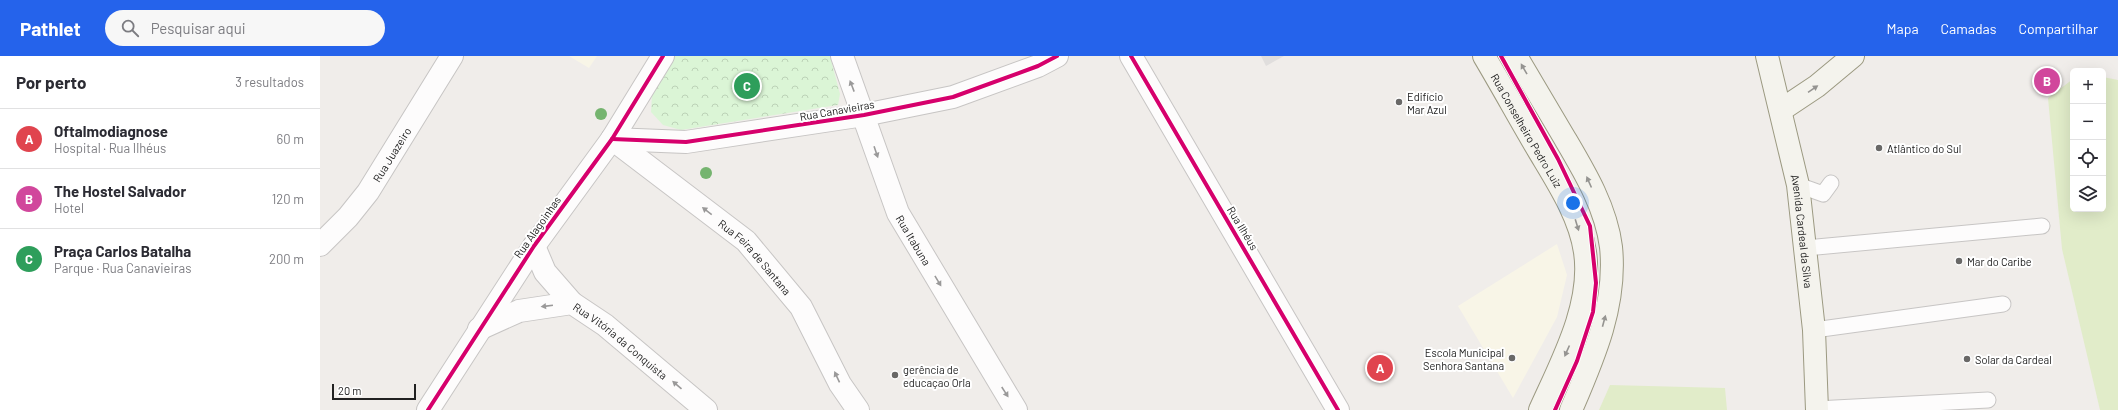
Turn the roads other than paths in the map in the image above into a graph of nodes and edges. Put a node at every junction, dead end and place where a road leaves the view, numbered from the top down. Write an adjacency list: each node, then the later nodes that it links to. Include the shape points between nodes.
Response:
1 (452, 56): 16 (street, Rua Juazeiro, via 368,192)
2 (663, 56): 12 (street, Rua Alagoinhas)
3 (842, 56): 11 (street, Rua Itabuna, one-way to 3)
4 (1057, 56): 11 (street, Rua Canavieiras, via 1038,66 953,97)
5 (1131, 56): 28 (street, Rua Ilhéus)
6 (1484, 56): 29 (main road, Rua Conselheiro Pedro Luiz, one-way to 29, via 1560,188 1576,219 1586,252 1581,309 1572,340)
7 (1516, 56): 30 (main road, one-way to 7, via 1597,348 1606,315 1611,280 1611,247 1603,213 1587,177)
8 (1767, 56): 10 (main road, Avenida Cardeal da Silva)
9 (1853, 56): 10 (main road, one-way to 9, via 1817,86)
10 (1781, 110): 14 (main road, Avenida Cardeal da Silva)
11 (864, 115): 12 (street, Rua Canavieiras, via 686,142); 27 (street, Rua Itabuna, one-way to 27, via 898,213)
12 (612, 139): 17 (street, Rua Alagoinhas); 26 (street, Rua Feira de Santana, one-way to 12, via 840,384 801,307 746,241)
13 (1831, 183): 14 (lane, via 1823,194)
14 (1798, 185): 18 (main road, Avenida Cardeal da Silva)
15 (2042, 226): 18 (lane)
16 (320, 245)
17 (534, 246): 19 (street, Rua Alagoinhas, via 545,272); 21 (street, Rua Alagoinhas)
18 (1806, 248): 22 (main road, Avenida Cardeal da Silva)
19 (572, 303): 21 (street, Rua Vitória da Conquista, one-way to 21, via 519,311); 25 (street, Rua Vitória da Conquista, one-way to 19, via 610,329)
20 (2003, 304): 22 (lane)
21 (479, 329): 24 (street, Rua Alagoinhas)
22 (1814, 330): 31 (main road, Avenida Cardeal da Silva)
23 (1988, 400): 31 (lane)
24 (428, 410)
25 (706, 410)
26 (858, 410)
27 (1016, 410)
28 (1338, 410)
29 (1540, 410)
30 (1571, 410)
31 (1816, 410)

